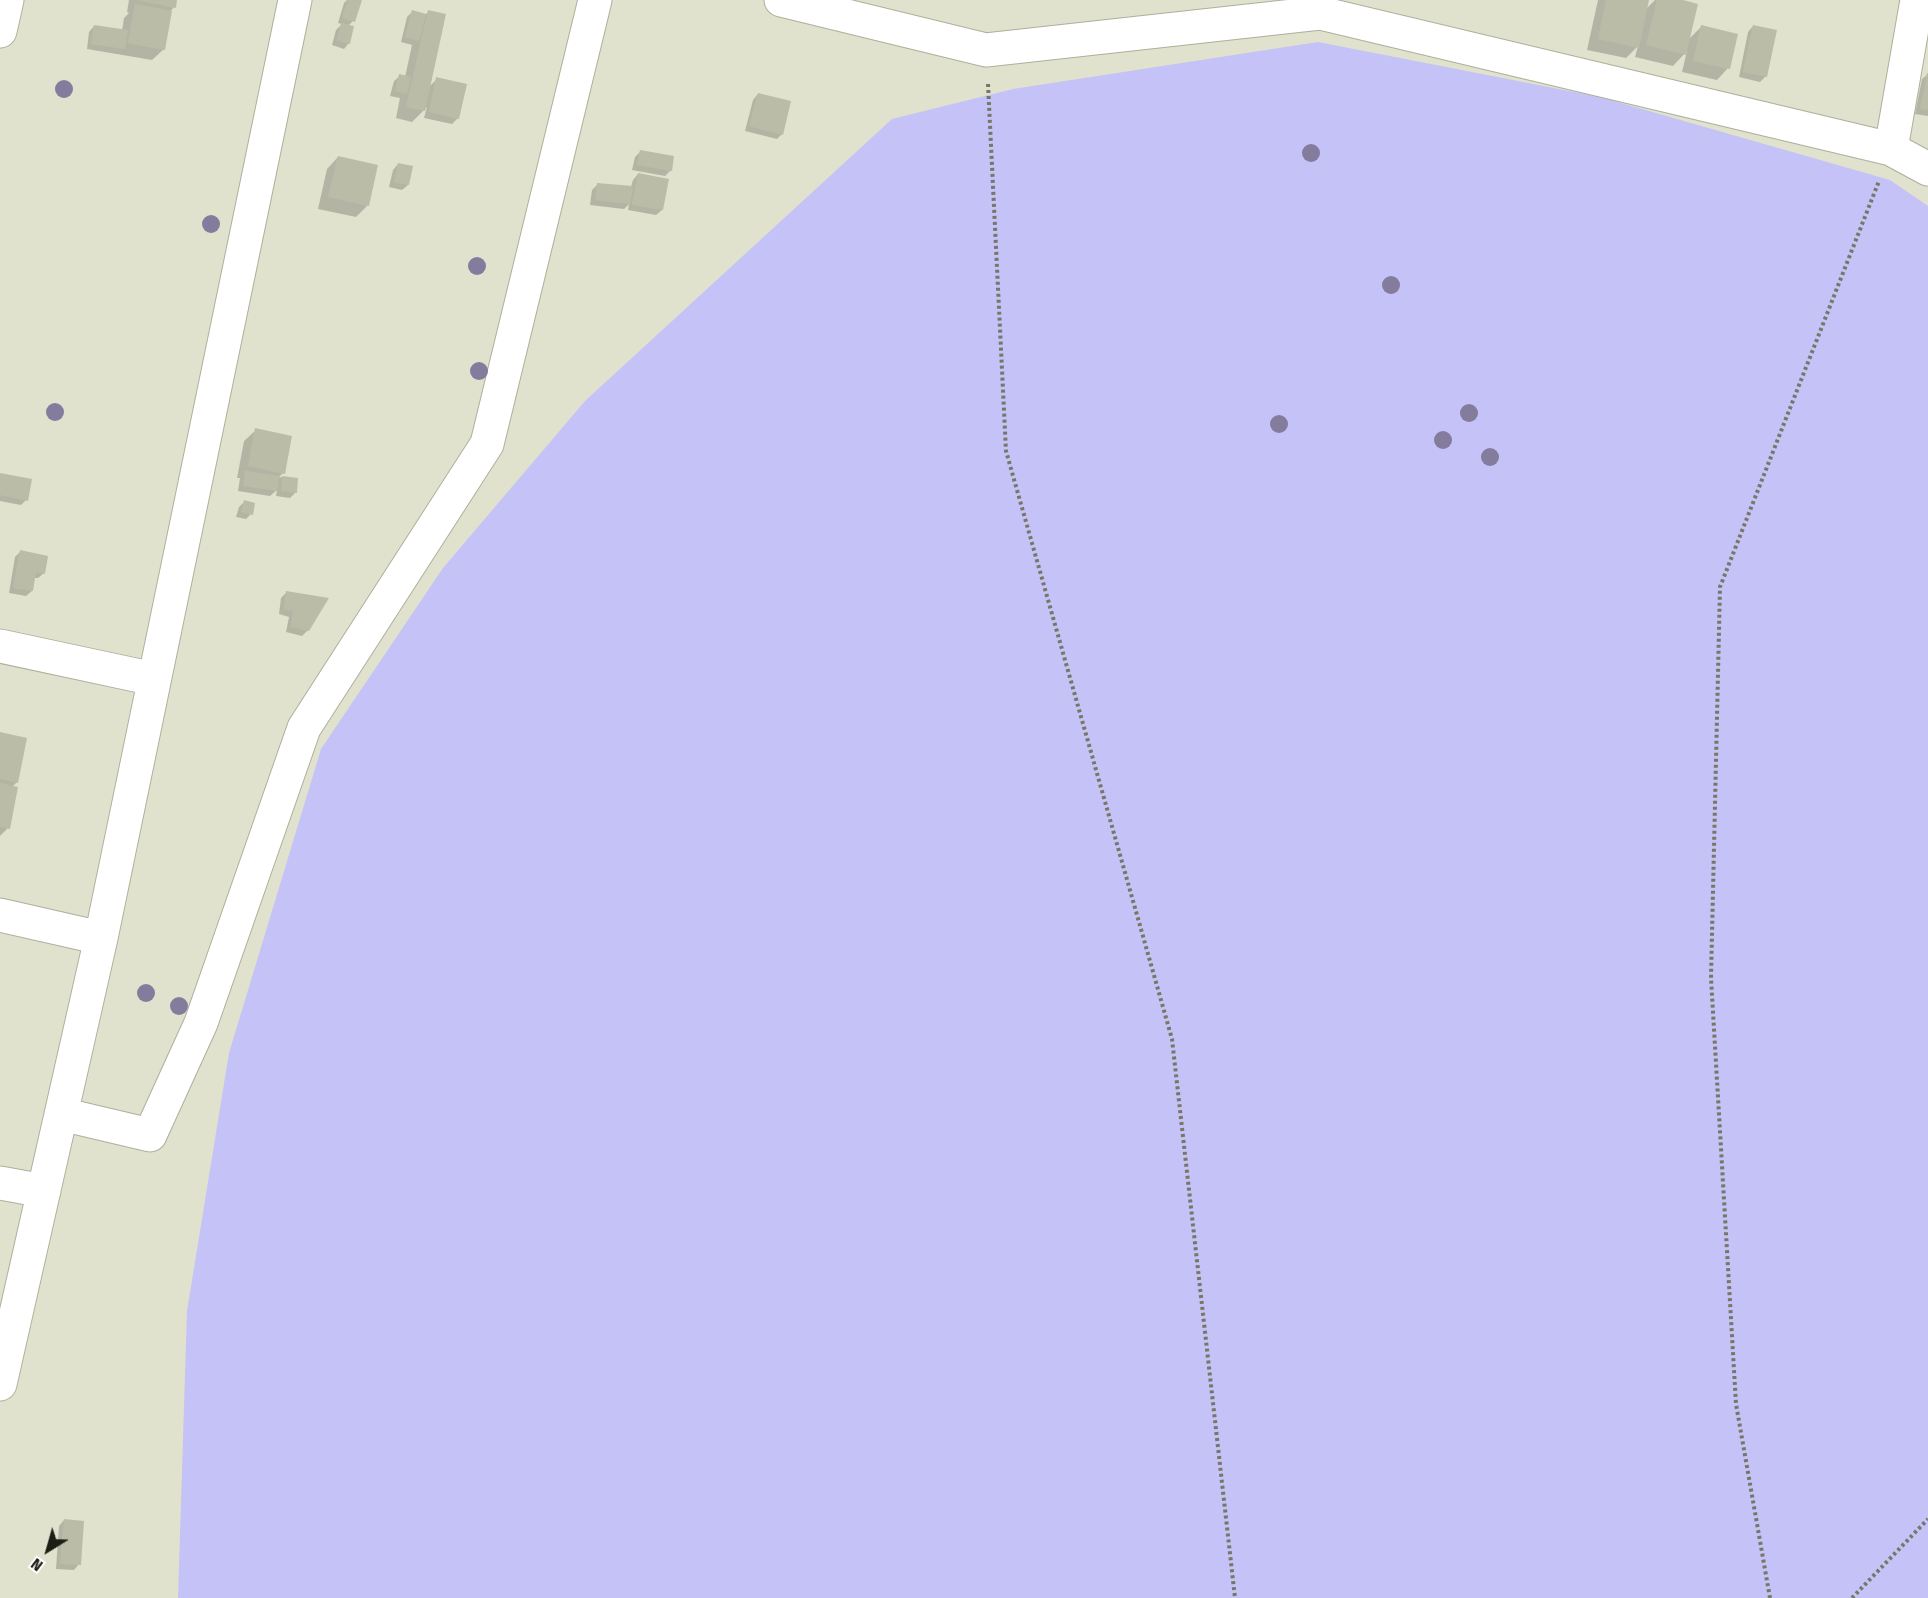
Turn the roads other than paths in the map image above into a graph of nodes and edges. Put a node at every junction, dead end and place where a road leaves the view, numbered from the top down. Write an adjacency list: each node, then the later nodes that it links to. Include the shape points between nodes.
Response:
1 (7, 0): 7 (street)
2 (294, 0): 11 (street)
3 (595, 0): 14 (street, via 487,444 304,728 201,1023 150,1135)
4 (781, 0): 6 (street, via 986,50)
5 (1917, 0): 8 (street)
6 (1322, 6): 8 (street)
7 (0, 31)
8 (1891, 149): 9 (street)
9 (1928, 169)
10 (0, 646): 11 (street)
11 (154, 679): 13 (street)
12 (0, 915): 13 (street)
13 (101, 938): 14 (street)
14 (61, 1114): 16 (street)
15 (0, 1183): 16 (street)
16 (44, 1191): 17 (street)
17 (0, 1384)

